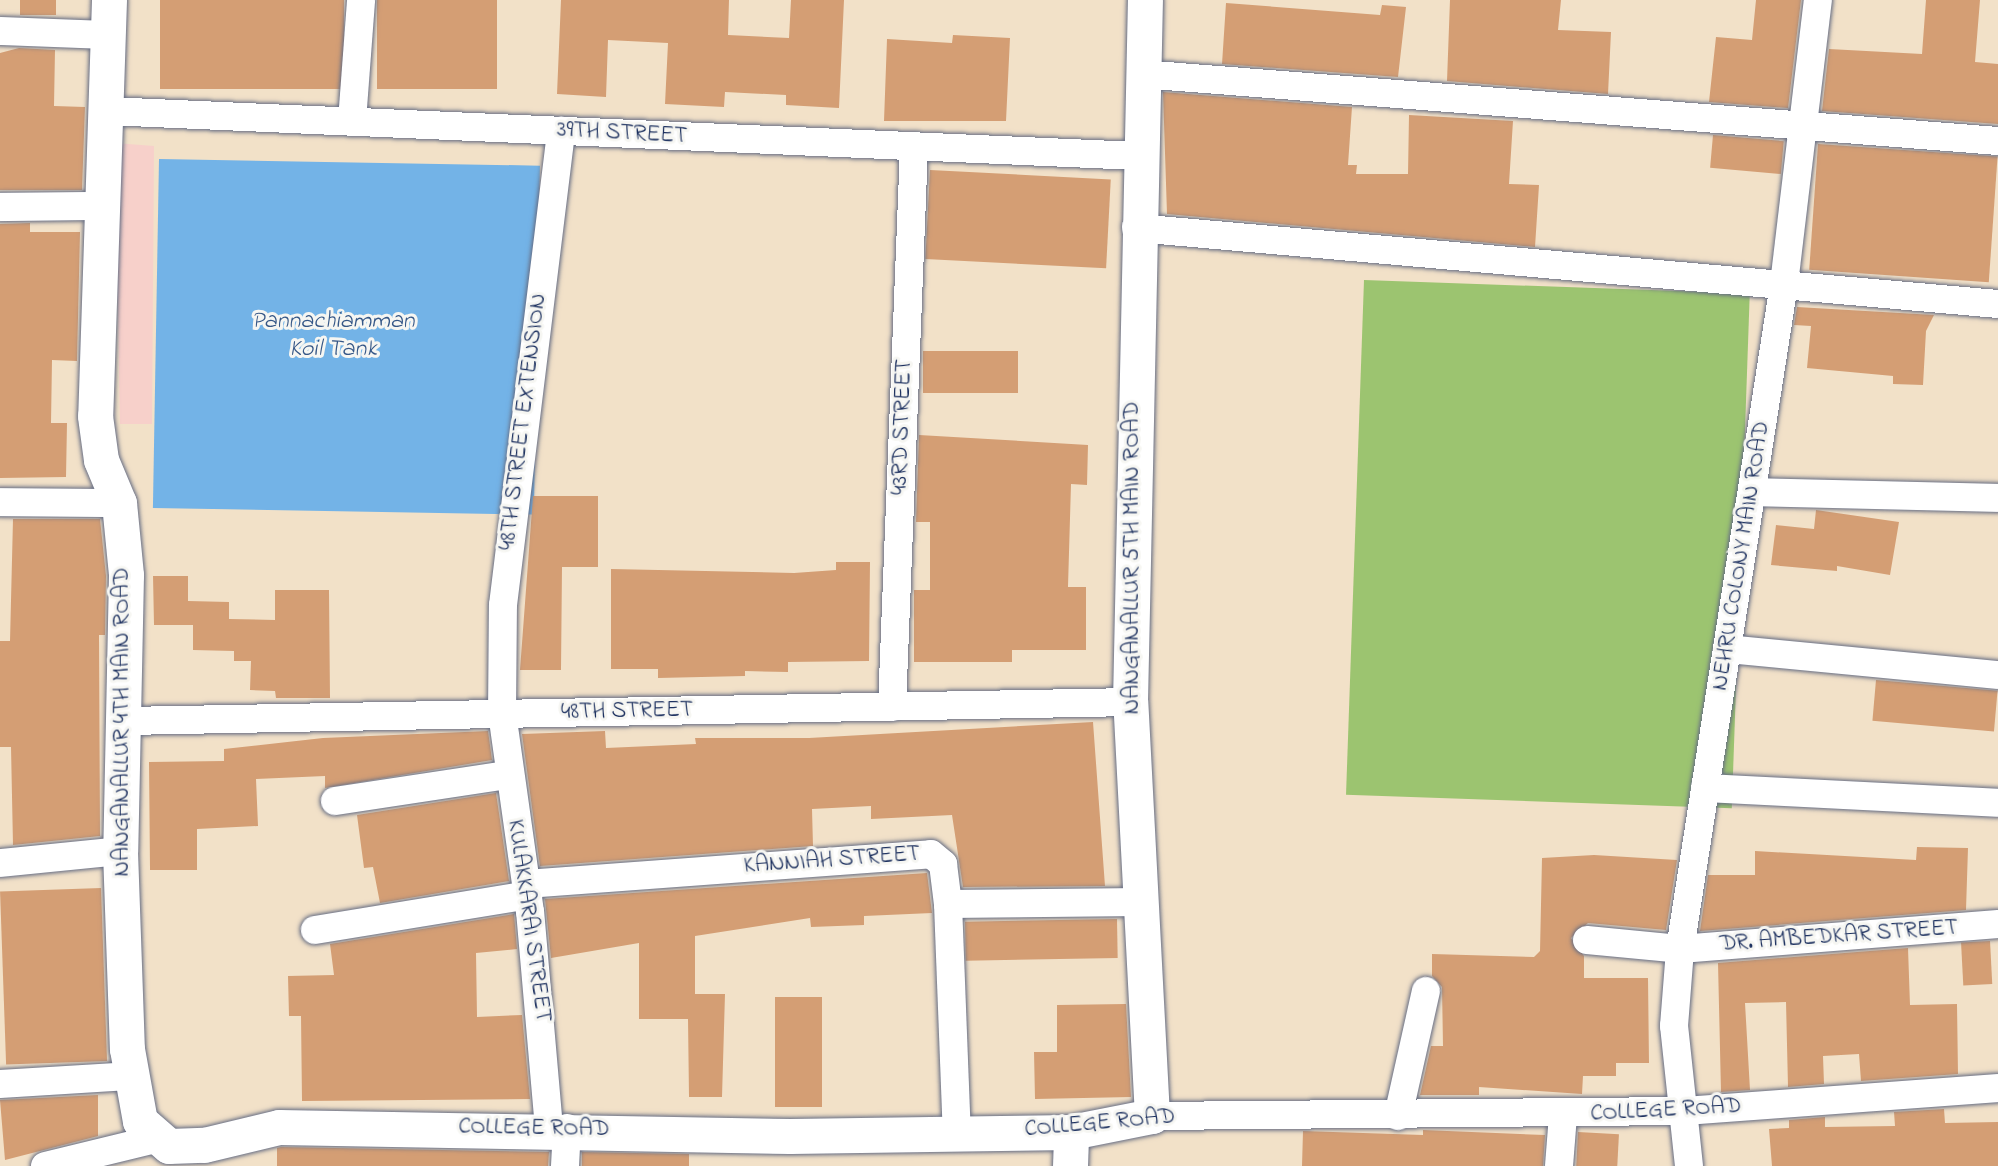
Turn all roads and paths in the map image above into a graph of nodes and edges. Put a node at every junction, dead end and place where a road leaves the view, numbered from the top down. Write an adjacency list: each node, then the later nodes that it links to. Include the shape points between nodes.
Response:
1 (109, 0): 6 (street, NANGANALLUR 4TH MAIN ROAD)
2 (361, 0): 9 (street)
3 (1145, 0): 7 (street, NANGANALLUR 5TH MAIN ROAD)
4 (1818, 0): 10 (street, NEHRU COLONY MAIN ROAD)
5 (0, 31): 6 (street)
6 (106, 35): 8 (street, NANGANALLUR 4TH MAIN ROAD)
7 (1141, 74): 10 (street); 14 (street, NANGANALLUR 5TH MAIN ROAD)
8 (107, 111): 9 (street, 39TH STREET); 15 (street, NANGANALLUR 4TH MAIN ROAD)
9 (352, 121): 11 (street, 39TH STREET)
10 (1801, 128): 12 (street); 18 (street, NEHRU COLONY MAIN ROAD)
11 (561, 131): 13 (street, 39TH STREET); 28 (street, 48TH STREET EXTENSION, via 509,521)
12 (1998, 141)
13 (914, 146): 14 (street, 39TH STREET); 27 (street, 43RD STREET)
14 (1138, 156): 17 (street, NANGANALLUR 5TH MAIN ROAD)
15 (99, 206): 16 (street); 23 (street, NANGANALLUR 4TH MAIN ROAD, via 95,416 100,460)
16 (0, 207)
17 (1136, 229): 18 (street); 26 (street, NANGANALLUR 5TH MAIN ROAD)
18 (1784, 284): 19 (street); 20 (street, NEHRU COLONY MAIN ROAD)
19 (1998, 304)
20 (1752, 492): 21 (street); 24 (street, NEHRU COLONY MAIN ROAD)
21 (1998, 498)
22 (0, 502): 23 (street)
23 (119, 503): 29 (street, NANGANALLUR 4TH MAIN ROAD)
24 (1727, 649): 25 (street); 31 (street, NEHRU COLONY MAIN ROAD)
25 (1998, 675)
26 (1130, 702): 27 (street, 48TH STREET); 37 (street, NANGANALLUR 5TH MAIN ROAD)
27 (892, 707): 28 (street, 48TH STREET)
28 (502, 714): 29 (street, 48TH STREET); 30 (street, KULAKKARAI STREET)
29 (125, 721): 34 (street, NANGANALLUR 4TH MAIN ROAD)
30 (508, 775): 32 (street); 36 (street, KULAKKARAI STREET)
31 (1705, 788): 33 (street); 42 (street, NEHRU COLONY MAIN ROAD)
32 (335, 801)
33 (1998, 803)
34 (120, 851): 35 (street); 44 (street, NANGANALLUR 4TH MAIN ROAD)
35 (0, 863)
36 (527, 890): 38 (street, KANNIAH STREET, via 931,854 943,864); 40 (street, KANNIAH STREET); 51 (street, KULAKKARAI STREET)
37 (1140, 902): 38 (street); 49 (street, NANGANALLUR 5TH MAIN ROAD)
38 (948, 904): 53 (street, KANNIAH STREET)
39 (1998, 925): 42 (street, DR. AMBEDKAR STREET)
40 (315, 930)
41 (1587, 940): 42 (street, DR. AMBEDKAR STREET)
42 (1680, 949): 47 (street, NEHRU COLONY MAIN ROAD, via 1674,1026)
43 (1426, 991): 50 (street)
44 (129, 1076): 45 (street); 54 (street, NANGANALLUR 4TH MAIN ROAD, via 140,1121)
45 (0, 1084)
46 (1998, 1088): 47 (street, COLLEGE ROAD)
47 (1685, 1111): 48 (street, COLLEGE ROAD); 60 (street, NEHRU COLONY MAIN ROAD)
48 (1563, 1115): 50 (street, COLLEGE ROAD); 59 (street)
49 (1152, 1116): 50 (street, COLLEGE ROAD); 52 (street, COLLEGE ROAD)
50 (1398, 1116)
51 (558, 1128): 53 (street, COLLEGE ROAD, via 790,1136); 55 (street, COLLEGE ROAD, via 279,1127); 57 (street, KULAKKARAI STREET)
52 (1071, 1132): 53 (street, COLLEGE ROAD); 58 (street)
53 (957, 1134)
54 (156, 1139): 55 (street); 56 (street)
55 (205, 1156)
56 (45, 1166)
57 (565, 1166)
58 (1070, 1166)
59 (1559, 1166)
60 (1689, 1166)

